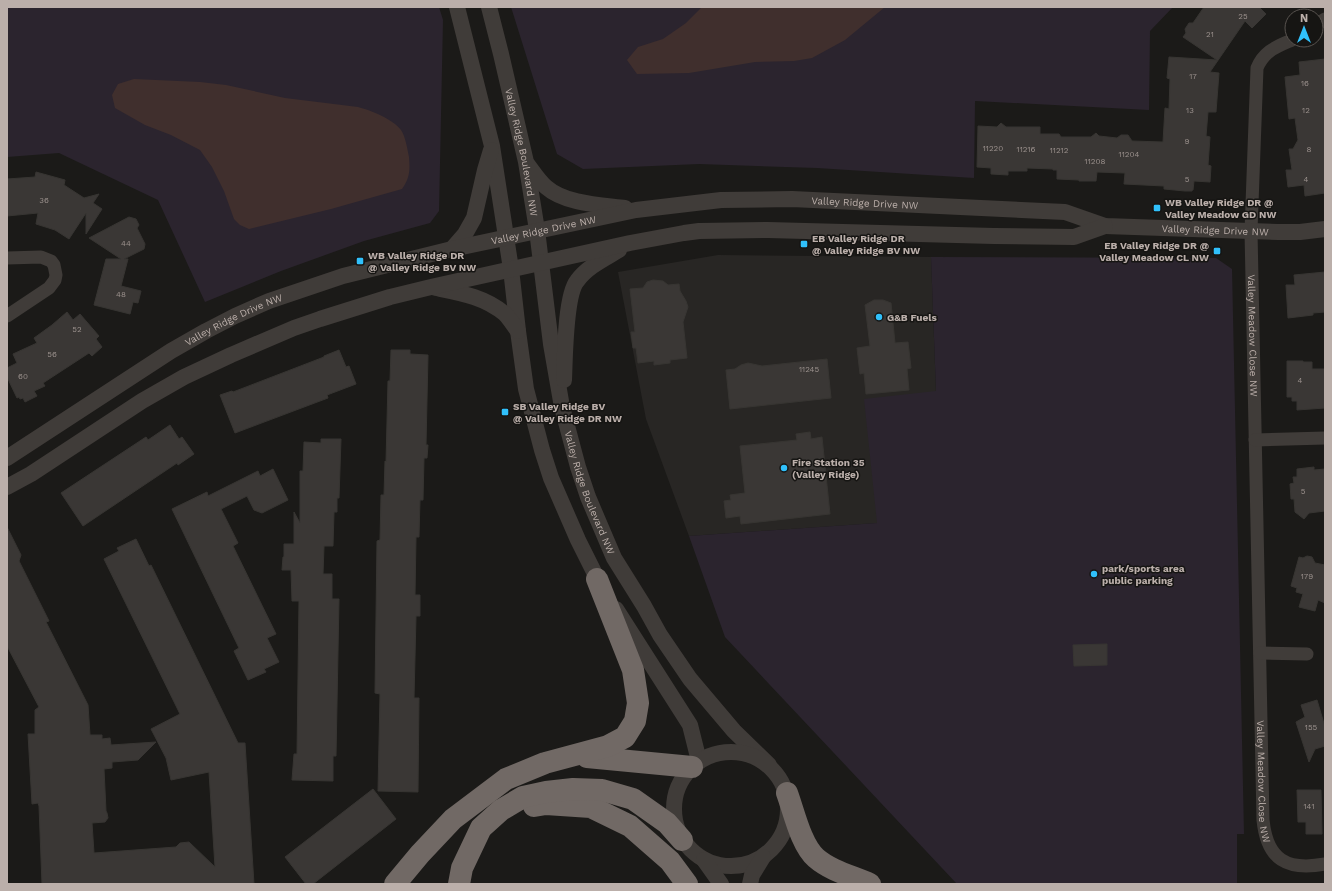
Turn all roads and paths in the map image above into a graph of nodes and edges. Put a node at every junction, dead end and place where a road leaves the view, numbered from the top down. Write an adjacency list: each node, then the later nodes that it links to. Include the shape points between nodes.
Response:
1 (457, 7): 4 (street)
2 (489, 7): 5 (street, Valley Ridge Boulevard NW)
3 (1284, 43): 10 (street, Valley Meadow Close NW, via 1260,60 1257,68)
4 (492, 146): 11 (street); 13 (street, via 474,218)
5 (526, 162): 6 (street, via 547,188 563,197); 9 (street, Valley Ridge Boulevard NW)
6 (636, 210): 7 (street, Valley Ridge Drive NW, via 721,200 792,199 1065,212); 9 (street, Valley Ridge Drive NW)
7 (1105, 226): 10 (street, Valley Ridge Drive NW); 12 (street, Valley Ridge Drive NW, via 1074,237 728,230 684,233)
8 (1325, 229): 10 (street, Valley Ridge Drive NW, via 1300,232)
9 (537, 230): 11 (street, Valley Ridge Drive NW); 15 (street, Valley Ridge Boulevard NW)
10 (1251, 231): 22 (street, Valley Meadow Close NW)
11 (506, 237): 13 (street, Valley Ridge Drive NW); 16 (street)
12 (630, 243): 15 (street, Valley Ridge Drive NW); 20 (street, via 588,269 576,282 571,294)
13 (452, 249): 23 (street, Valley Ridge Drive NW, via 343,276 269,301 235,316 171,351)
14 (7, 258): 18 (street, via 41,256 54,265 56,275 48,288)
15 (541, 263): 16 (street, Valley Ridge Drive NW); 20 (street, Valley Ridge Boulevard NW)
16 (511, 269): 17 (street, Valley Ridge Drive NW); 19 (street)
17 (431, 287): 19 (street, via 490,303 506,315); 24 (street, Valley Ridge Drive NW, via 307,323 184,377)
18 (7, 316)
19 (518, 331): 25 (street, via 526,389 542,450 563,507)
20 (562, 407): 30 (street, Valley Ridge Boulevard NW, via 578,467 614,558 660,635 690,679 734,731)
21 (1325, 438): 22 (street)
22 (1255, 440): 26 (street, Valley Meadow Close NW)
23 (7, 458)
24 (7, 487)
25 (597, 579): 28 (highway, via 633,670 638,703 635,721 625,737 608,746); 29 (street, via 690,725)
26 (1260, 653): 27 (street); 36 (street, Valley Meadow Close NW, via 1264,833 1273,852 1289,864 1306,867)
27 (1307, 654)
28 (573, 755): 29 (highway); 37 (highway, via 506,779 453,819)
29 (695, 764): 30 (street, via 712,754 727,751 742,752); 33 (street, via 683,777 674,802 674,815)
30 (768, 765): 31 (street, via 780,777)
31 (787, 793): 34 (street, via 788,822 774,848); 42 (highway, via 805,842 816,858 830,868)
32 (501, 810): 33 (highway, via 523,797 546,792 573,789 602,790 633,799 667,823); 38 (highway, via 481,828 462,868); 39 (highway, via 546,804 591,807 630,826 670,861)
33 (682, 840): 35 (street)
34 (763, 857): 35 (street, via 749,864 734,867); 41 (street, via 752,875)
35 (704, 860): 40 (street)
36 (1325, 864)
37 (395, 884)
38 (459, 884)
39 (687, 884)
40 (720, 884)
41 (750, 884)
42 (870, 884)

